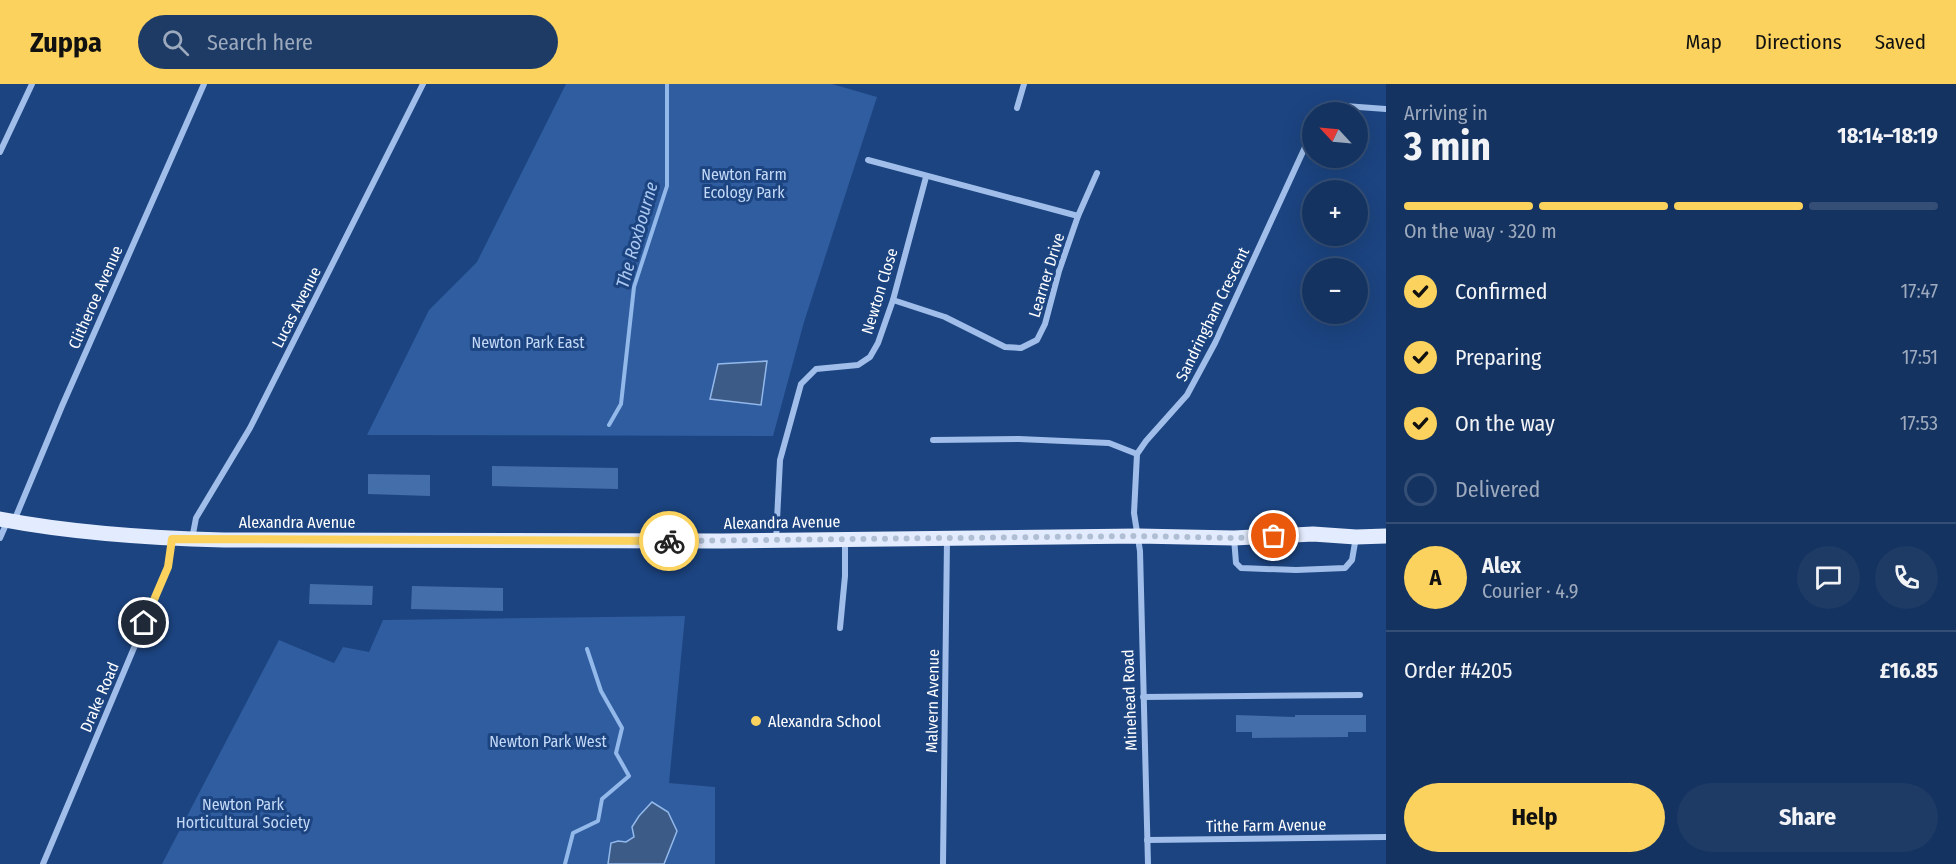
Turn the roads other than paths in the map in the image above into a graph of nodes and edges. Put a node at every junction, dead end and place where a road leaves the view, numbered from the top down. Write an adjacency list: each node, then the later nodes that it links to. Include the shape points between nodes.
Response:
1 (32, 84): 8 (street)
2 (204, 84): 17 (street, Clitheroe Avenue, via 62,406)
3 (423, 84): 25 (street, Lucas Avenue, via 250,428 196,518)
4 (1024, 84): 5 (street)
5 (1017, 108)
6 (1368, 108): 7 (street)
7 (1386, 109)
8 (0, 152)
9 (1302, 154): 16 (street, Sandringham Crescent, via 1198,374 1187,394)
10 (868, 160): 12 (street)
11 (1097, 173): 13 (street, Learner Drive)
12 (926, 177): 13 (street); 14 (street, Newton Close)
13 (1078, 216): 14 (street, Learner Drive, via 1046,324 1037,340 1021,348 1005,347 945,316)
14 (893, 300): 27 (street, Newton Close, via 870,357 858,365 816,369 801,384 780,460)
15 (933, 440): 16 (street, via 1109,443)
16 (1137, 454): 18 (street, via 1134,513)
17 (7, 520): 21 (street, Clitheroe Avenue); 24 (main road, Alexandra Avenue, via 64,530)
18 (1138, 536): 23 (main road, Alexandra Avenue); 26 (main road, Alexandra Avenue); 30 (street, Minehead Road)
19 (1386, 536): 20 (main road, Alexandra Avenue)
20 (1356, 537): 23 (main road, Alexandra Avenue, via 1313,534); 23 (street, via 1352,560 1345,568 1296,570 1240,568)
21 (0, 538)
22 (845, 538): 26 (main road, Alexandra Avenue); 27 (main road, Alexandra Avenue); 28 (street)
23 (1234, 538)
24 (172, 539): 25 (main road, Alexandra Avenue); 33 (street, Drake Road, via 166,572)
25 (192, 539): 27 (main road, Alexandra Avenue)
26 (947, 539): 34 (street, Malvern Avenue)
27 (776, 540)
28 (840, 628)
29 (1360, 695): 30 (street)
30 (1143, 697): 32 (street, Minehead Road)
31 (1386, 837): 32 (street, Tithe Farm Avenue)
32 (1147, 840): 35 (street, Minehead Road)
33 (43, 864)
34 (943, 864)
35 (1148, 864)

